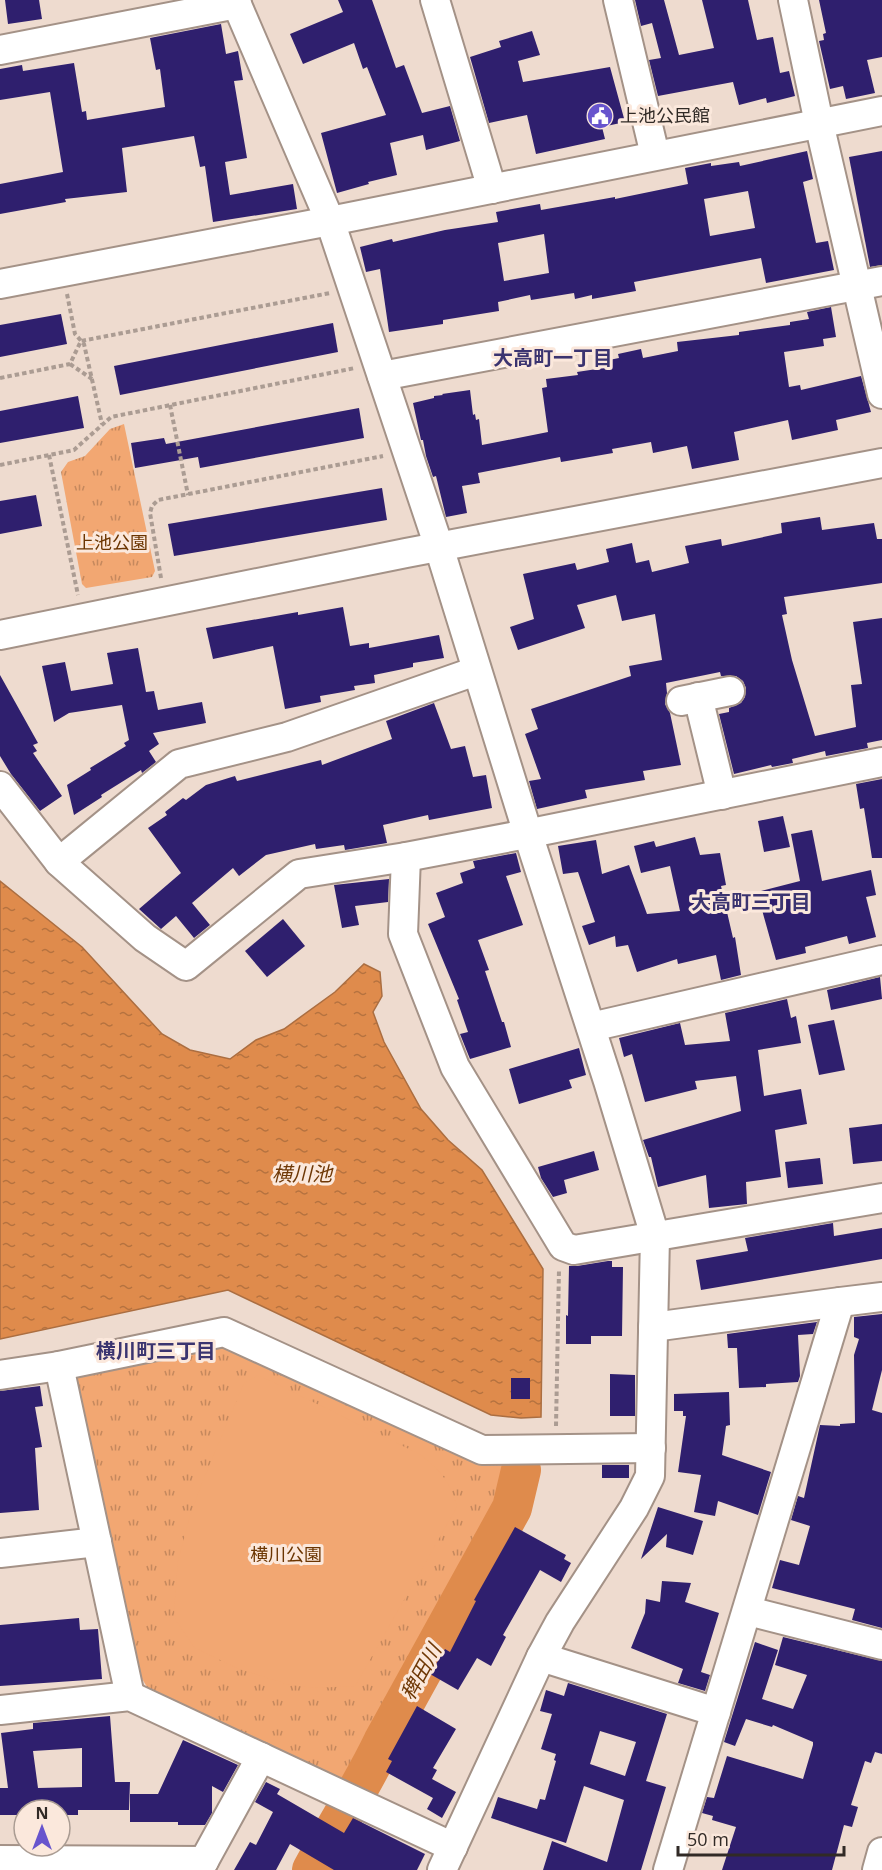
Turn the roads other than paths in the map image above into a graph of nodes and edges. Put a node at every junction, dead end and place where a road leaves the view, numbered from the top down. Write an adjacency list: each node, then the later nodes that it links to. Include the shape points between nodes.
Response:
1 (435, 0): 9 (street)
2 (618, 0): 8 (street)
3 (793, 0): 7 (street)
4 (236, 2): 5 (street); 10 (street)
5 (0, 50)
6 (882, 111): 7 (street)
7 (819, 123): 8 (street); 11 (street)
8 (656, 155): 9 (street)
9 (492, 189): 10 (street)
10 (330, 221): 12 (street); 13 (street)
11 (870, 283): 13 (street); 14 (street)
12 (0, 284)
13 (380, 370): 16 (street)
14 (882, 394)
15 (882, 463): 16 (street)
16 (439, 547): 17 (street); 18 (street)
17 (0, 635)
18 (476, 671): 23 (street); 25 (street, via 287,737 179,764)
19 (730, 691): 22 (street, via 689,699)
20 (882, 762): 22 (street)
21 (0, 786): 25 (street)
22 (722, 795): 23 (street)
23 (528, 834): 24 (street); 27 (street)
24 (406, 857): 25 (street, via 299,874 186,966 145,938); 29 (street, via 403,934 455,1067 563,1246 574,1250)
25 (59, 862)
26 (882, 960): 27 (street)
27 (591, 1027): 29 (street)
28 (882, 1198): 29 (street)
29 (655, 1236): 32 (street)
30 (882, 1297): 31 (street)
31 (840, 1302): 32 (street); 38 (street)
32 (653, 1327): 35 (street)
33 (59, 1365): 34 (street); 35 (street, via 224,1332 482,1450); 36 (street)
34 (0, 1376)
35 (651, 1448): 40 (street, via 650,1476 634,1508)
36 (97, 1542): 37 (street); 41 (street)
37 (0, 1553)
38 (748, 1611): 39 (street); 43 (street)
39 (882, 1645)
40 (541, 1657): 43 (street); 46 (street)
41 (130, 1696): 42 (street); 44 (street)
42 (0, 1710)
43 (716, 1712): 49 (street)
44 (261, 1757): 46 (street, via 364,1805); 48 (street)
45 (882, 1852): 50 (street)
46 (447, 1859)
47 (0, 1860): 48 (street)
48 (201, 1866)
49 (668, 1870)
50 (877, 1870)

